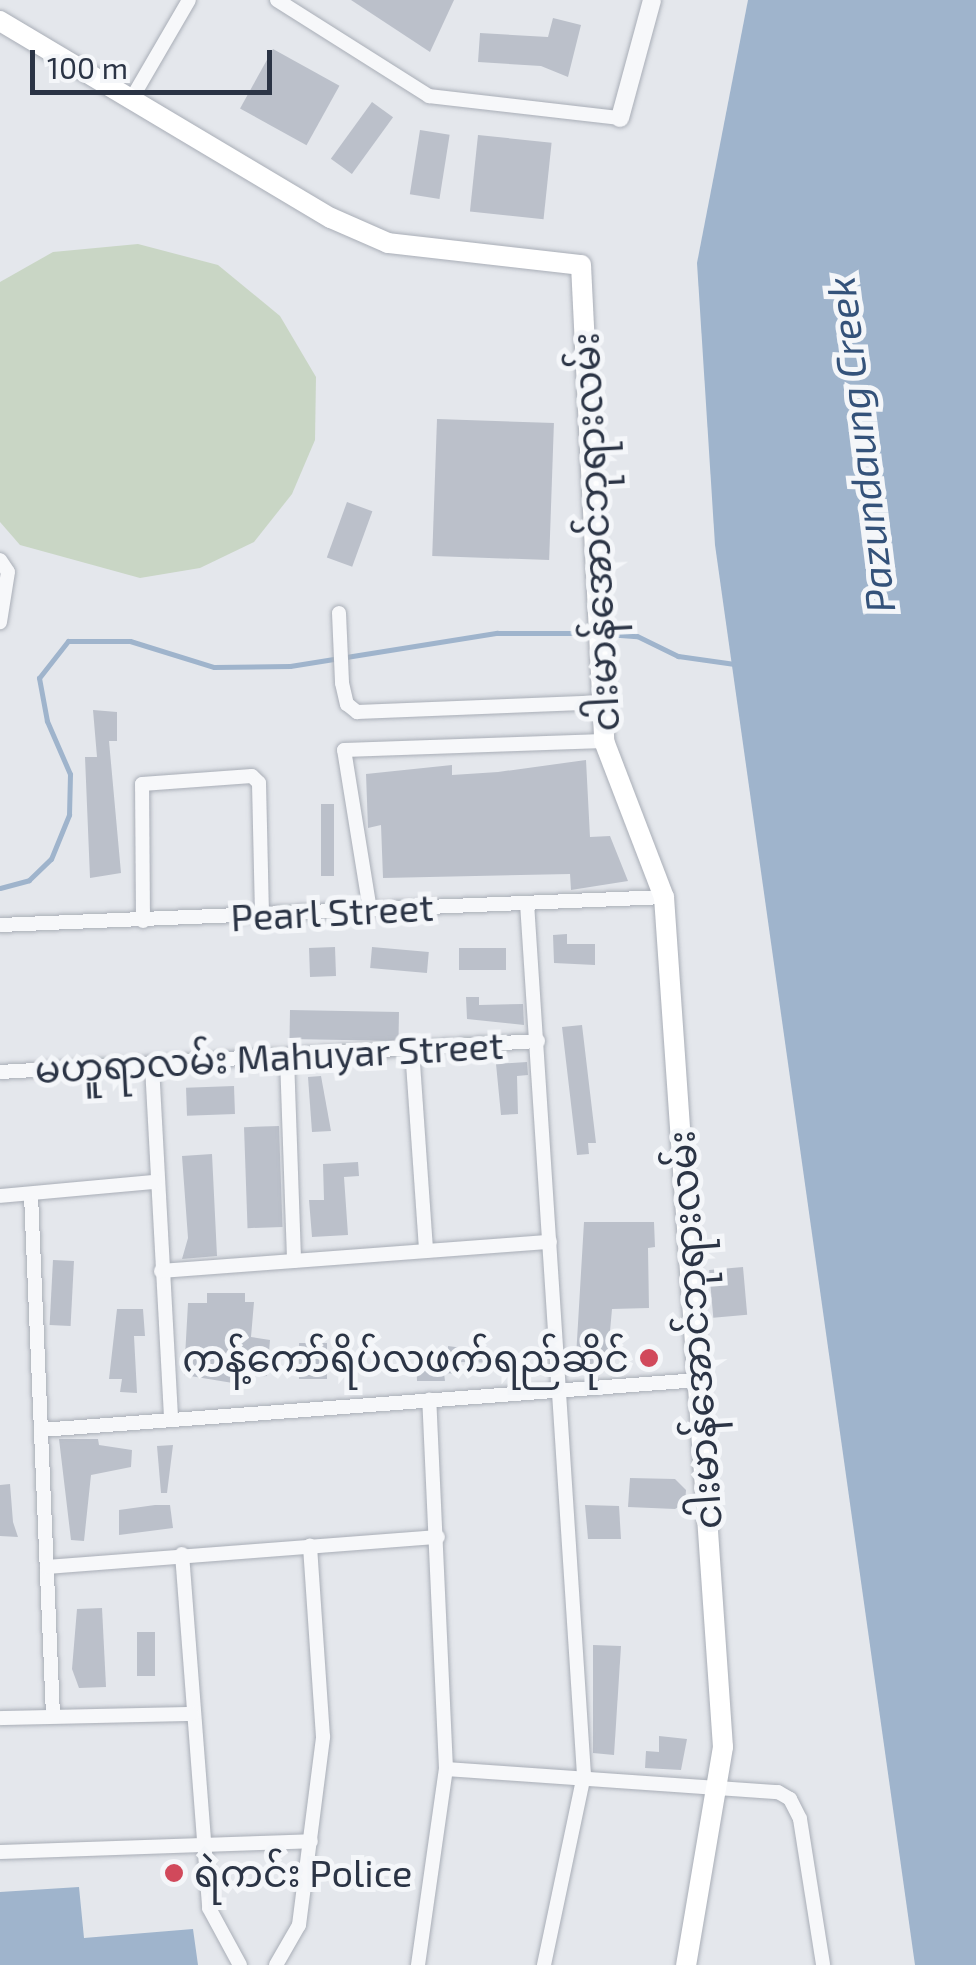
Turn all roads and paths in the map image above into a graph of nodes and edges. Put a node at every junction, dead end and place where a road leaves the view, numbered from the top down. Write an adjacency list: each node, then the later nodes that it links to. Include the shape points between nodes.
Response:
1 (189, 0): 5 (street)
2 (277, 0): 6 (street, via 429,96)
3 (652, 0): 6 (street)
4 (0, 21): 5 (main road, ငါးမာန်အောင်ဘုရားလမ်း)
5 (132, 98): 10 (main road, ငါးမာန်အောင်ဘုရားလမ်း, via 331,218 388,243 581,264)
6 (620, 118)
7 (0, 560): 9 (street, via 8,572)
8 (340, 613): 10 (street, via 347,704 377,716)
9 (0, 622)
10 (601, 702): 11 (main road, ငါးမာန်အောင်ဘုရားလမ်း)
11 (604, 741): 12 (main road, ငါးမာန်အောင်ဘုရားလမ်း); 14 (street, via 344,750)
12 (664, 897): 13 (street, Pearl Street); 30 (main road, ငါးမာန်အောင်ဘုရားလမ်း)
13 (527, 903): 14 (street, Pearl Street); 18 (street)
14 (370, 910): 15 (street, Pearl Street)
15 (262, 915): 16 (street, Pearl Street); 16 (street, via 259,783 252,776 142,784)
16 (143, 920): 17 (street, Pearl Street)
17 (0, 924)
18 (538, 1041): 19 (street, မဟူရာလမ်း Mahuyar Street); 26 (street)
19 (412, 1049): 20 (street, မဟူရာလမ်း Mahuyar Street); 27 (street)
20 (287, 1058): 21 (street, မဟူရာလမ်း Mahuyar Street); 28 (street)
21 (152, 1066): 22 (street, မဟူရာလမ်း Mahuyar Street); 23 (street)
22 (0, 1072)
23 (154, 1182): 24 (street); 29 (street)
24 (31, 1195): 25 (street); 34 (street)
25 (0, 1196)
26 (550, 1242): 27 (street); 31 (street)
27 (426, 1251): 28 (street)
28 (294, 1261): 29 (street)
29 (160, 1271): 33 (street)
30 (698, 1380): 31 (street); 44 (main road, ငါးမာန်အောင်ဘုရားလမ်း)
31 (560, 1388): 32 (street); 43 (street)
32 (429, 1399): 33 (street); 35 (street)
33 (171, 1418): 34 (street)
34 (41, 1430): 38 (street)
35 (438, 1537): 36 (street); 42 (street)
36 (310, 1546): 37 (street); 46 (street, via 323,1737)
37 (182, 1554): 38 (street); 39 (street)
38 (47, 1567): 40 (street)
39 (192, 1714): 40 (street); 45 (street)
40 (53, 1716): 41 (street)
41 (0, 1718)
42 (446, 1769): 43 (street); 50 (street)
43 (584, 1776): 44 (street); 51 (street)
44 (720, 1788): 52 (main road, ငါးမာန်အောင်ဘုရားလမ်း); 53 (street, via 790,1799 800,1819)
45 (201, 1841): 46 (street); 47 (street); 48 (street, via 209,1908)
46 (311, 1841): 49 (street, via 299,1925)
47 (0, 1852)
48 (240, 1965)
49 (276, 1965)
50 (418, 1965)
51 (544, 1965)
52 (686, 1965)
53 (823, 1965)

